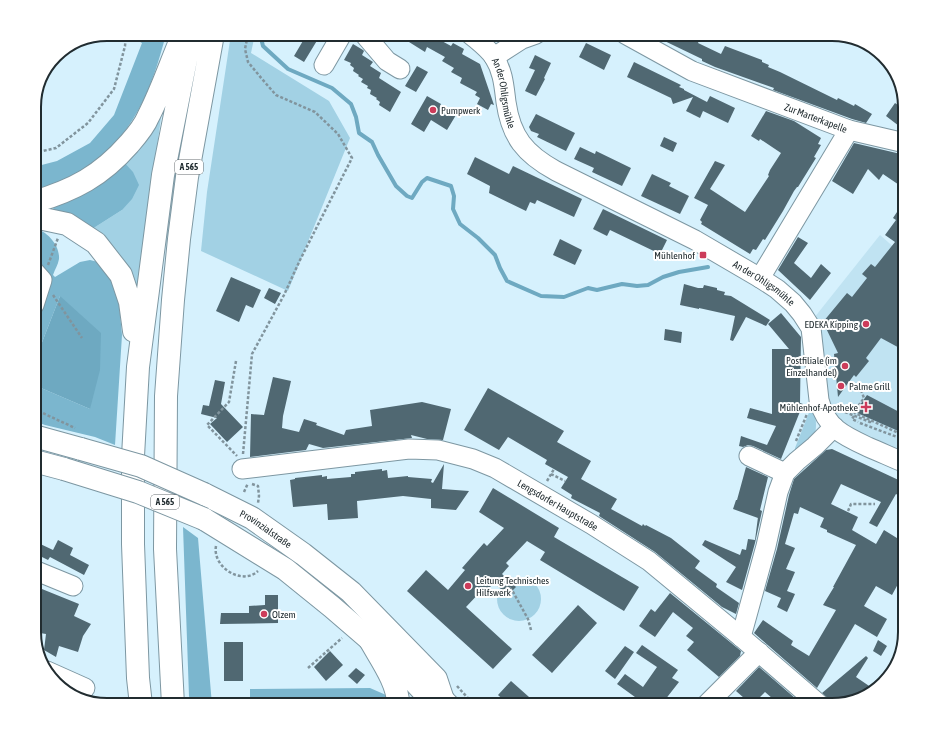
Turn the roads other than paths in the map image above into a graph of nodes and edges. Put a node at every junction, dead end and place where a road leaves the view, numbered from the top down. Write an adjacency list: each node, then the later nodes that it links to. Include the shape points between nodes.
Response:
1 (180, 41): 14 (main road, via 148,118 120,155 76,187)
2 (190, 41): 17 (main road, A 565, via 163,174)
3 (212, 41): 33 (main road, A 565, via 187,177 179,239 166,396 165,549)
4 (338, 41): 10 (street)
5 (370, 41): 11 (street, via 387,61)
6 (478, 41): 9 (street, An der Ohligsmühle)
7 (519, 41): 9 (street)
8 (638, 41): 12 (street, Zur Marterkapelle, via 692,71)
9 (494, 57): 16 (street, An der Ohligsmühle, via 501,72 509,119 516,136 530,154 541,163 695,240)
10 (324, 65)
11 (400, 69)
12 (849, 130): 13 (street); 16 (street, Zur Marterkapelle)
13 (898, 142)
14 (41, 200)
15 (41, 218): 17 (main road, via 67,224 96,243 121,275 130,302)
16 (760, 278): 18 (street, An der Ohligsmühle, via 792,303 811,328 821,409)
17 (138, 367): 32 (main road, A 565, via 133,456 133,544)
18 (834, 427): 21 (street, An der Ohligsmühle, via 849,439); 24 (street)
19 (41, 436): 36 (main road, Provinzialstraße, bridge, via 79,439 252,518 351,592 436,679)
20 (749, 456): 24 (street)
21 (898, 460)
22 (41, 463): 28 (main road, Provinzialstraße, bridge, via 138,492 204,519 285,569)
23 (242, 466): 27 (street, Lengsdorfer Hauptstraße, via 409,449 438,450 473,459 495,468 591,524 648,561)
24 (784, 473): 27 (street)
25 (41, 573): 26 (street)
26 (72, 586)
27 (741, 637): 29 (street, Lengsdorfer Hauptstraße)
28 (370, 640): 34 (main road, via 393,682); 35 (main road, Provinzialstraße, via 397,663 424,692)
29 (759, 652): 37 (street); 38 (street, Lengsdorfer Hauptstraße)
30 (58, 676): 31 (street)
31 (85, 688)
32 (140, 698)
33 (173, 698)
34 (397, 698)
35 (434, 698)
36 (442, 698)
37 (713, 698)
38 (812, 698)

